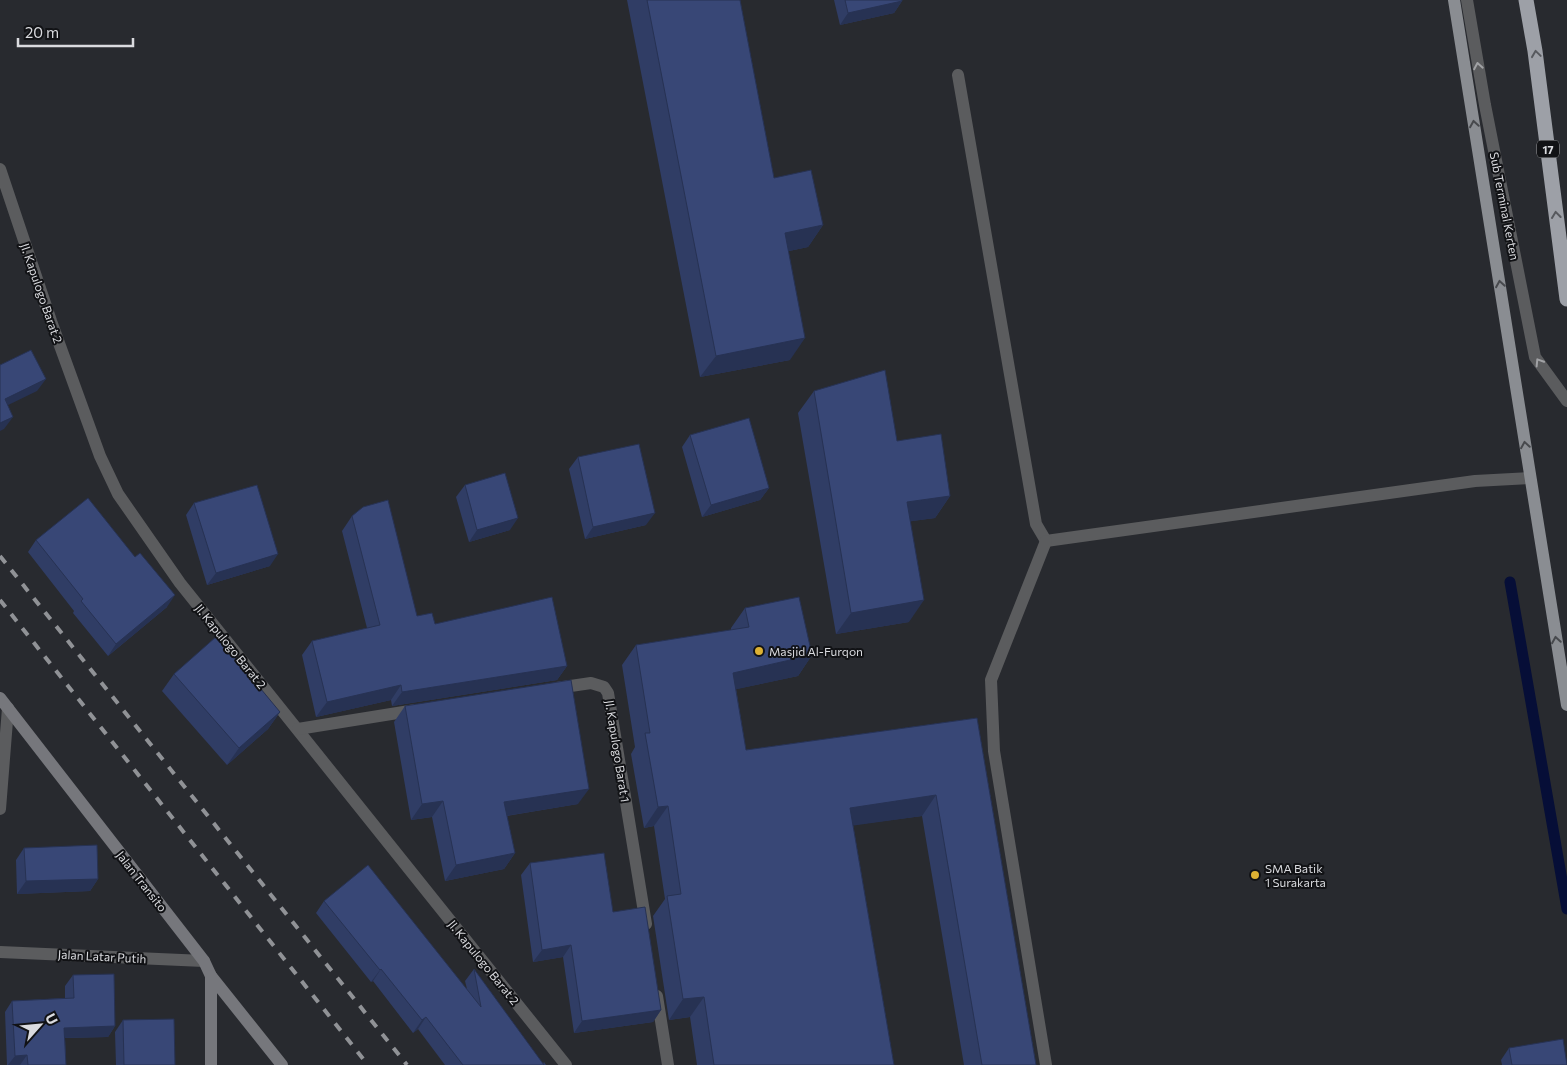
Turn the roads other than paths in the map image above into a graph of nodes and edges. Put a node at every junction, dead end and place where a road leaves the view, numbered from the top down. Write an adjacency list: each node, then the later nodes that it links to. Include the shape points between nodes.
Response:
1 (1454, 0): 8 (main road, one-way to 1)
2 (1467, 0): 7 (street, Sub Terminal Kerten, one-way to 2, via 1535,356 1484,105)
3 (1526, 0): 6 (highway, 17, one-way to 3)
4 (958, 75): 9 (street, via 1036,524)
5 (0, 169): 14 (street, Jl. Kapulogo Barat 2, via 50,321 100,456 118,494 180,583)
6 (1567, 299)
7 (1567, 401)
8 (1530, 478): 9 (street, via 1475,481); 12 (main road, one-way to 8)
9 (1046, 541): 25 (street, via 991,680 994,751)
10 (542, 690): 16 (street, Jl. Kapulogo Barat 1, via 592,683 604,687 608,693)
11 (4, 703): 15 (street); 18 (street, Jalan Transito)
12 (1567, 705)
13 (425, 709): 14 (street)
14 (298, 729): 23 (street, Jl. Kapulogo Barat 2)
15 (0, 809)
16 (648, 938)
17 (0, 952): 18 (street, Jalan Latar Putih)
18 (204, 961): 19 (street, Jalan Transito)
19 (211, 976): 21 (street); 22 (street, Jalan Transito)
20 (656, 987): 24 (street)
21 (211, 1065)
22 (282, 1065)
23 (566, 1065)
24 (668, 1065)
25 (1046, 1065)

